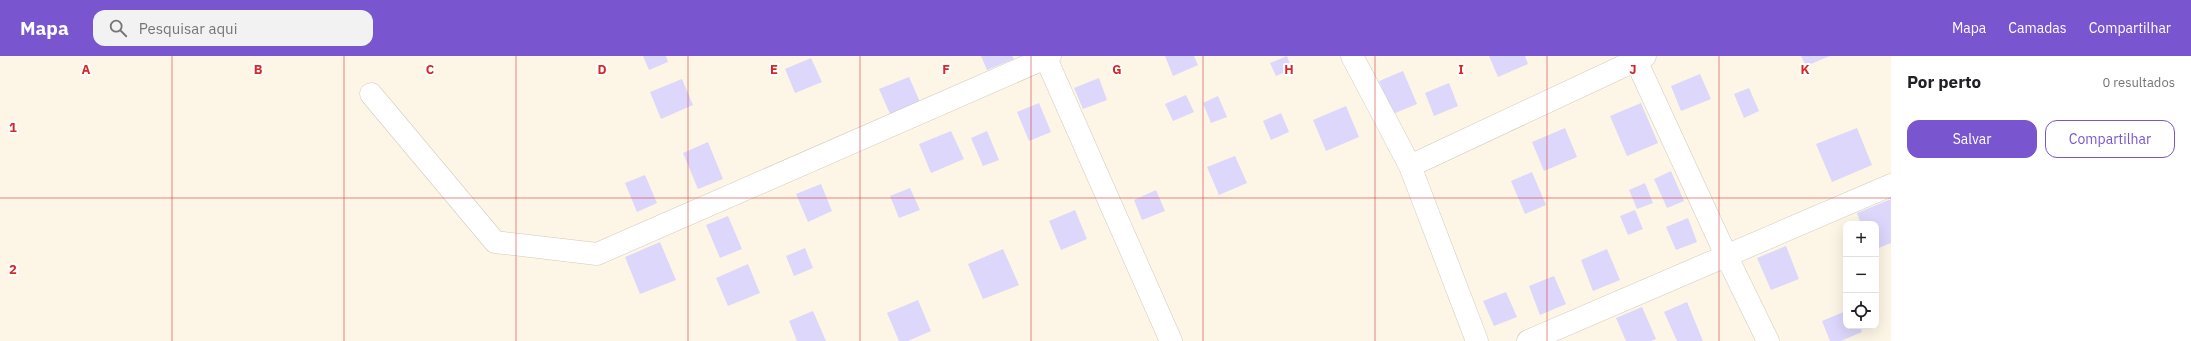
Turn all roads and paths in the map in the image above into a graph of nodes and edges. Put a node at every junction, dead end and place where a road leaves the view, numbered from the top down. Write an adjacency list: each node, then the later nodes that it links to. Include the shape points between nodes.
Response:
1 (1352, 56): 5 (street)
2 (1047, 57): 4 (street, via 597,254 495,242); 8 (street)
3 (1638, 57): 5 (street); 7 (street)
4 (371, 94)
5 (1410, 166): 9 (street)
6 (1891, 185): 7 (street)
7 (1726, 255): 10 (street); 11 (street)
8 (1171, 341)
9 (1477, 341)
10 (1528, 341)
11 (1768, 341)

